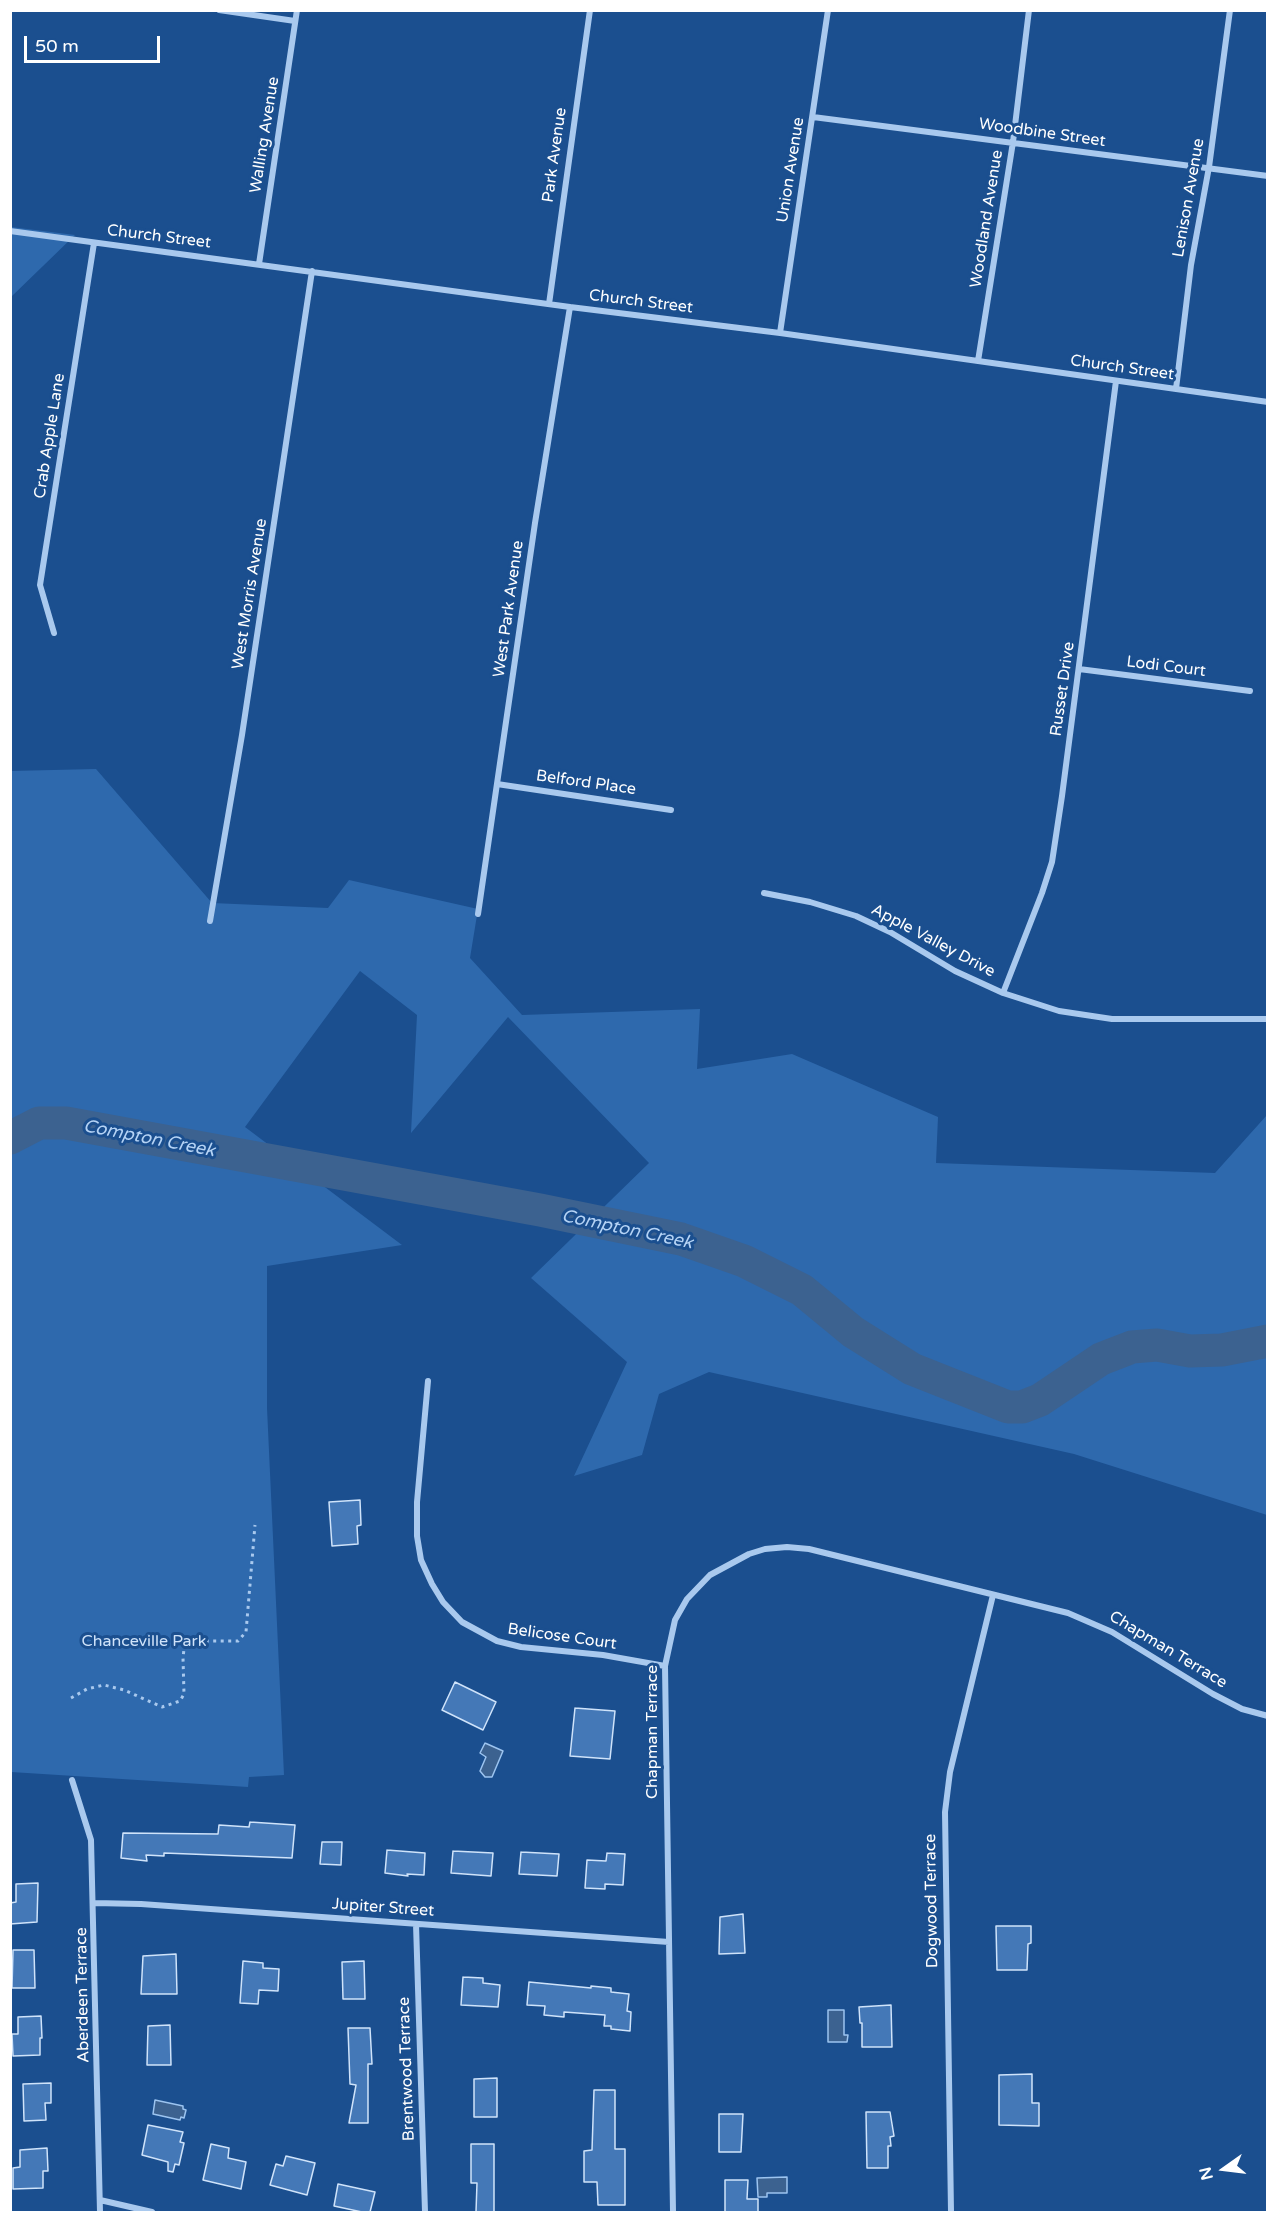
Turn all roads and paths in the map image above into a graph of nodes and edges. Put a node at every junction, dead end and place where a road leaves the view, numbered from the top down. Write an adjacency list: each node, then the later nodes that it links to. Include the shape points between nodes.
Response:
1 (219, 10): 7 (street)
2 (297, 10): 7 (street, Walling Avenue)
3 (590, 10): 16 (street, Park Avenue)
4 (828, 10): 8 (street, Union Avenue)
5 (1029, 10): 9 (street, Woodland Avenue)
6 (1230, 10): 10 (street, Lenison Avenue)
7 (295, 21): 14 (street, Walling Avenue)
8 (813, 117): 9 (street, Woodbine Street); 18 (street, Union Avenue)
9 (1012, 142): 10 (street, Woodbine Street); 19 (street, Woodland Avenue)
10 (1209, 167): 11 (street, Woodbine Street); 21 (street, Lenison Avenue, via 1191,265)
11 (1268, 176)
12 (10, 231): 13 (street, Church Street)
13 (94, 243): 14 (street, Church Street); 23 (street, Crab Apple Lane, via 40,585)
14 (258, 264): 15 (street, Church Street)
15 (312, 271): 16 (street, Church Street); 30 (street, West Morris Avenue)
16 (549, 304): 17 (street, Church Street)
17 (570, 307): 18 (street, Church Street); 26 (street, West Park Avenue)
18 (780, 333): 19 (street, Church Street)
19 (978, 361): 20 (street, Church Street)
20 (1116, 381): 21 (street, Church Street); 24 (street, Russet Drive)
21 (1176, 390): 22 (street, Church Street)
22 (1268, 402)
23 (54, 633)
24 (1079, 669): 25 (street, Lodi Court); 31 (street, Russet Drive, via 1052,862)
25 (1250, 691)
26 (497, 784): 27 (street, Belford Place); 29 (street, West Park Avenue)
27 (671, 810)
28 (764, 893): 31 (street, Apple Valley Drive, via 856,916)
29 (478, 914)
30 (210, 921)
31 (1003, 993): 32 (street, Apple Valley Drive, via 1059,1011 1112,1019)
32 (1268, 1019)
33 (428, 1381): 36 (street, Belicose Court, via 417,1536 422,1560 443,1602 462,1622 497,1641)
34 (255, 1525): 37 (path, via 246,1632 238,1641 189,1643 184,1649 184,1694 180,1701 162,1707 104,1685)
35 (993, 1595): 36 (street, Chapman Terrace, via 809,1549 765,1549 710,1575 693,1593 675,1620); 38 (street, Chapman Terrace, via 1097,1624 1213,1694 1242,1709); 48 (street, Dogwood Terrace, via 950,1772 945,1812)
36 (665, 1666): 42 (street, Chapman Terrace)
37 (71, 1698)
38 (1268, 1716)
39 (72, 1780): 40 (street, Aberdeen Terrace, via 91,1840)
40 (94, 1903): 41 (street, Jupiter Street); 43 (street, Aberdeen Terrace)
41 (416, 1924): 42 (street, Jupiter Street); 46 (street, Brentwood Terrace)
42 (669, 1942): 47 (street, Chapman Terrace)
43 (100, 2200): 44 (street, Aberdeen Terrace); 45 (street)
44 (100, 2212)
45 (153, 2212)
46 (425, 2212)
47 (673, 2212)
48 (951, 2212)

